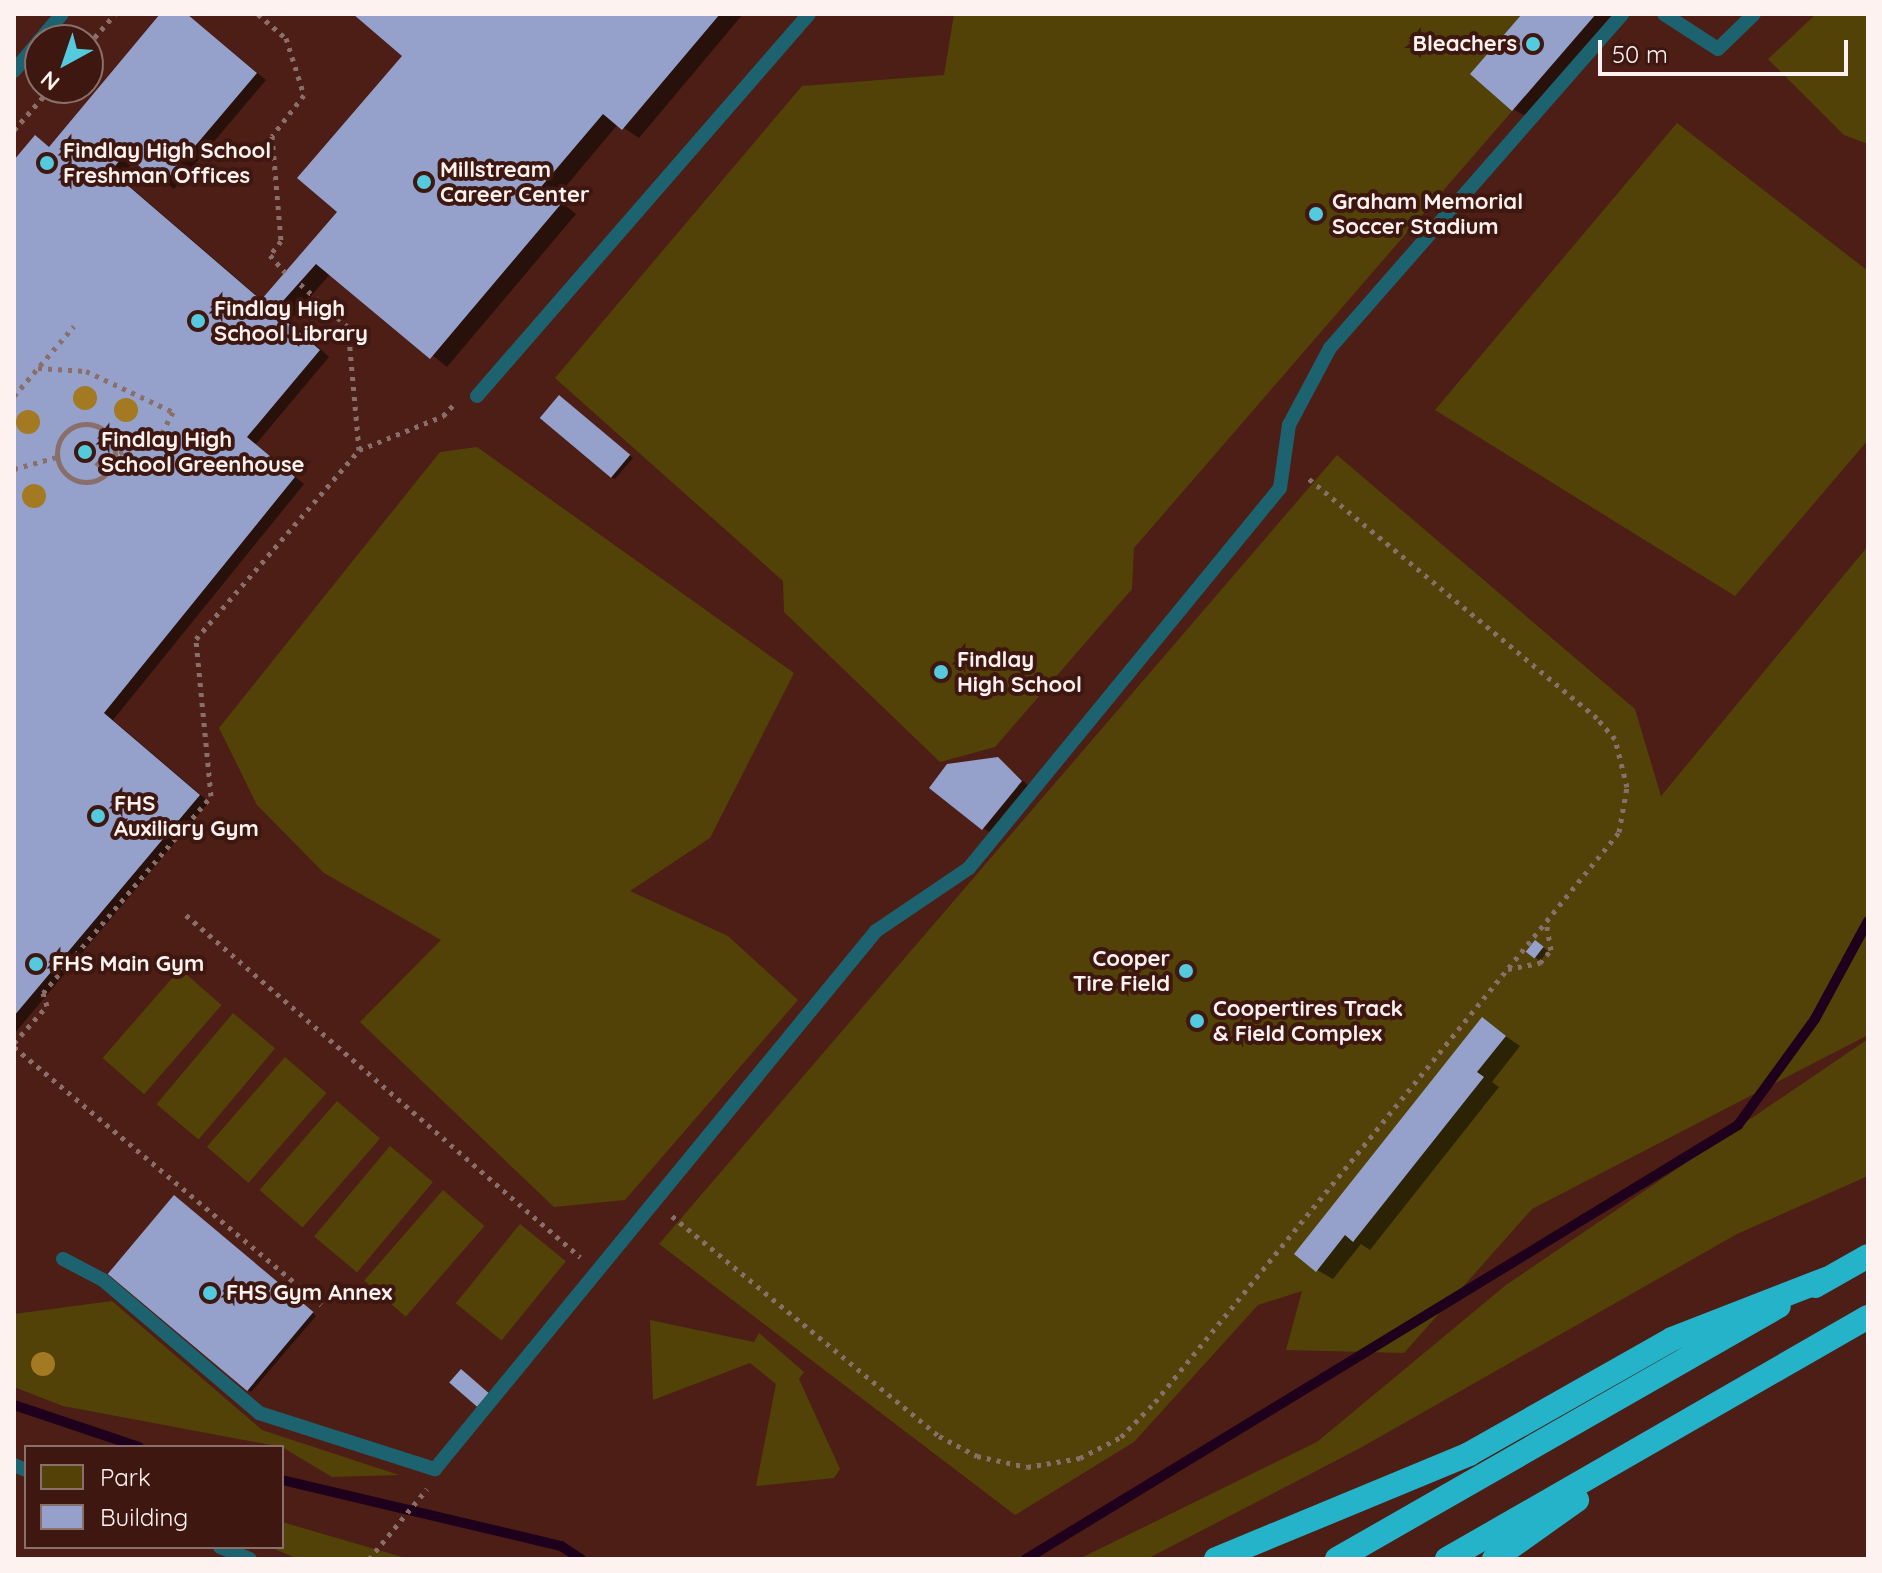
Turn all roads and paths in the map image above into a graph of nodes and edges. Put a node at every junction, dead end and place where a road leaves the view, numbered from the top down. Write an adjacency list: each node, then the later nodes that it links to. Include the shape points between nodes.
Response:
1 (258, 14): 8 (path, via 286,38 304,95 272,136 281,241 270,255)
2 (809, 14): 13 (lane)
3 (1622, 14): 18 (lane, via 1330,348 1289,425)
4 (1664, 14): 5 (lane, via 1718,49)
5 (1754, 14)
6 (37, 104): 7 (path)
7 (14, 130)
8 (285, 272)
9 (299, 283): 14 (path, via 348,327)
10 (74, 326): 11 (path)
11 (38, 368): 12 (path); 15 (path, via 86,371 173,412 160,436)
12 (14, 396)
13 (477, 396): 14 (path, via 464,393 443,416)
14 (359, 450): 24 (path, via 196,639 211,796 43,993 47,1006)
15 (115, 455): 16 (path, via 104,430 85,424 67,430); 20 (path)
16 (57, 457): 19 (path); 20 (path, via 74,479 92,482)
17 (96, 462): 20 (path)
18 (1289, 462): 22 (path, via 1615,739 1627,787 1619,832); 25 (lane, via 1280,488 969,868 876,931)
19 (14, 469)
20 (108, 472)
21 (186, 915): 28 (path)
22 (1545, 922): 23 (path); 23 (path, via 1551,950 1540,963)
23 (1508, 969): 25 (path, via 1155,1402 1121,1437 1080,1458 1027,1467 977,1456 939,1436)
24 (14, 1045): 30 (path)
25 (656, 1202): 28 (lane)
26 (1868, 1256): 29 (highway)
27 (63, 1259): 28 (lane, via 103,1280 259,1413 435,1469)
28 (598, 1274)
29 (1826, 1279): 37 (highway, via 1672,1339 1469,1454); 38 (highway)
30 (321, 1305)
31 (1868, 1317): 32 (highway)
32 (1690, 1419): 39 (highway); 40 (highway)
33 (424, 1496): 36 (path)
34 (225, 1549): 35 (lane)
35 (250, 1559)
36 (369, 1559)
37 (1216, 1559)
38 (1337, 1559)
39 (1447, 1559)
40 (1494, 1559)

